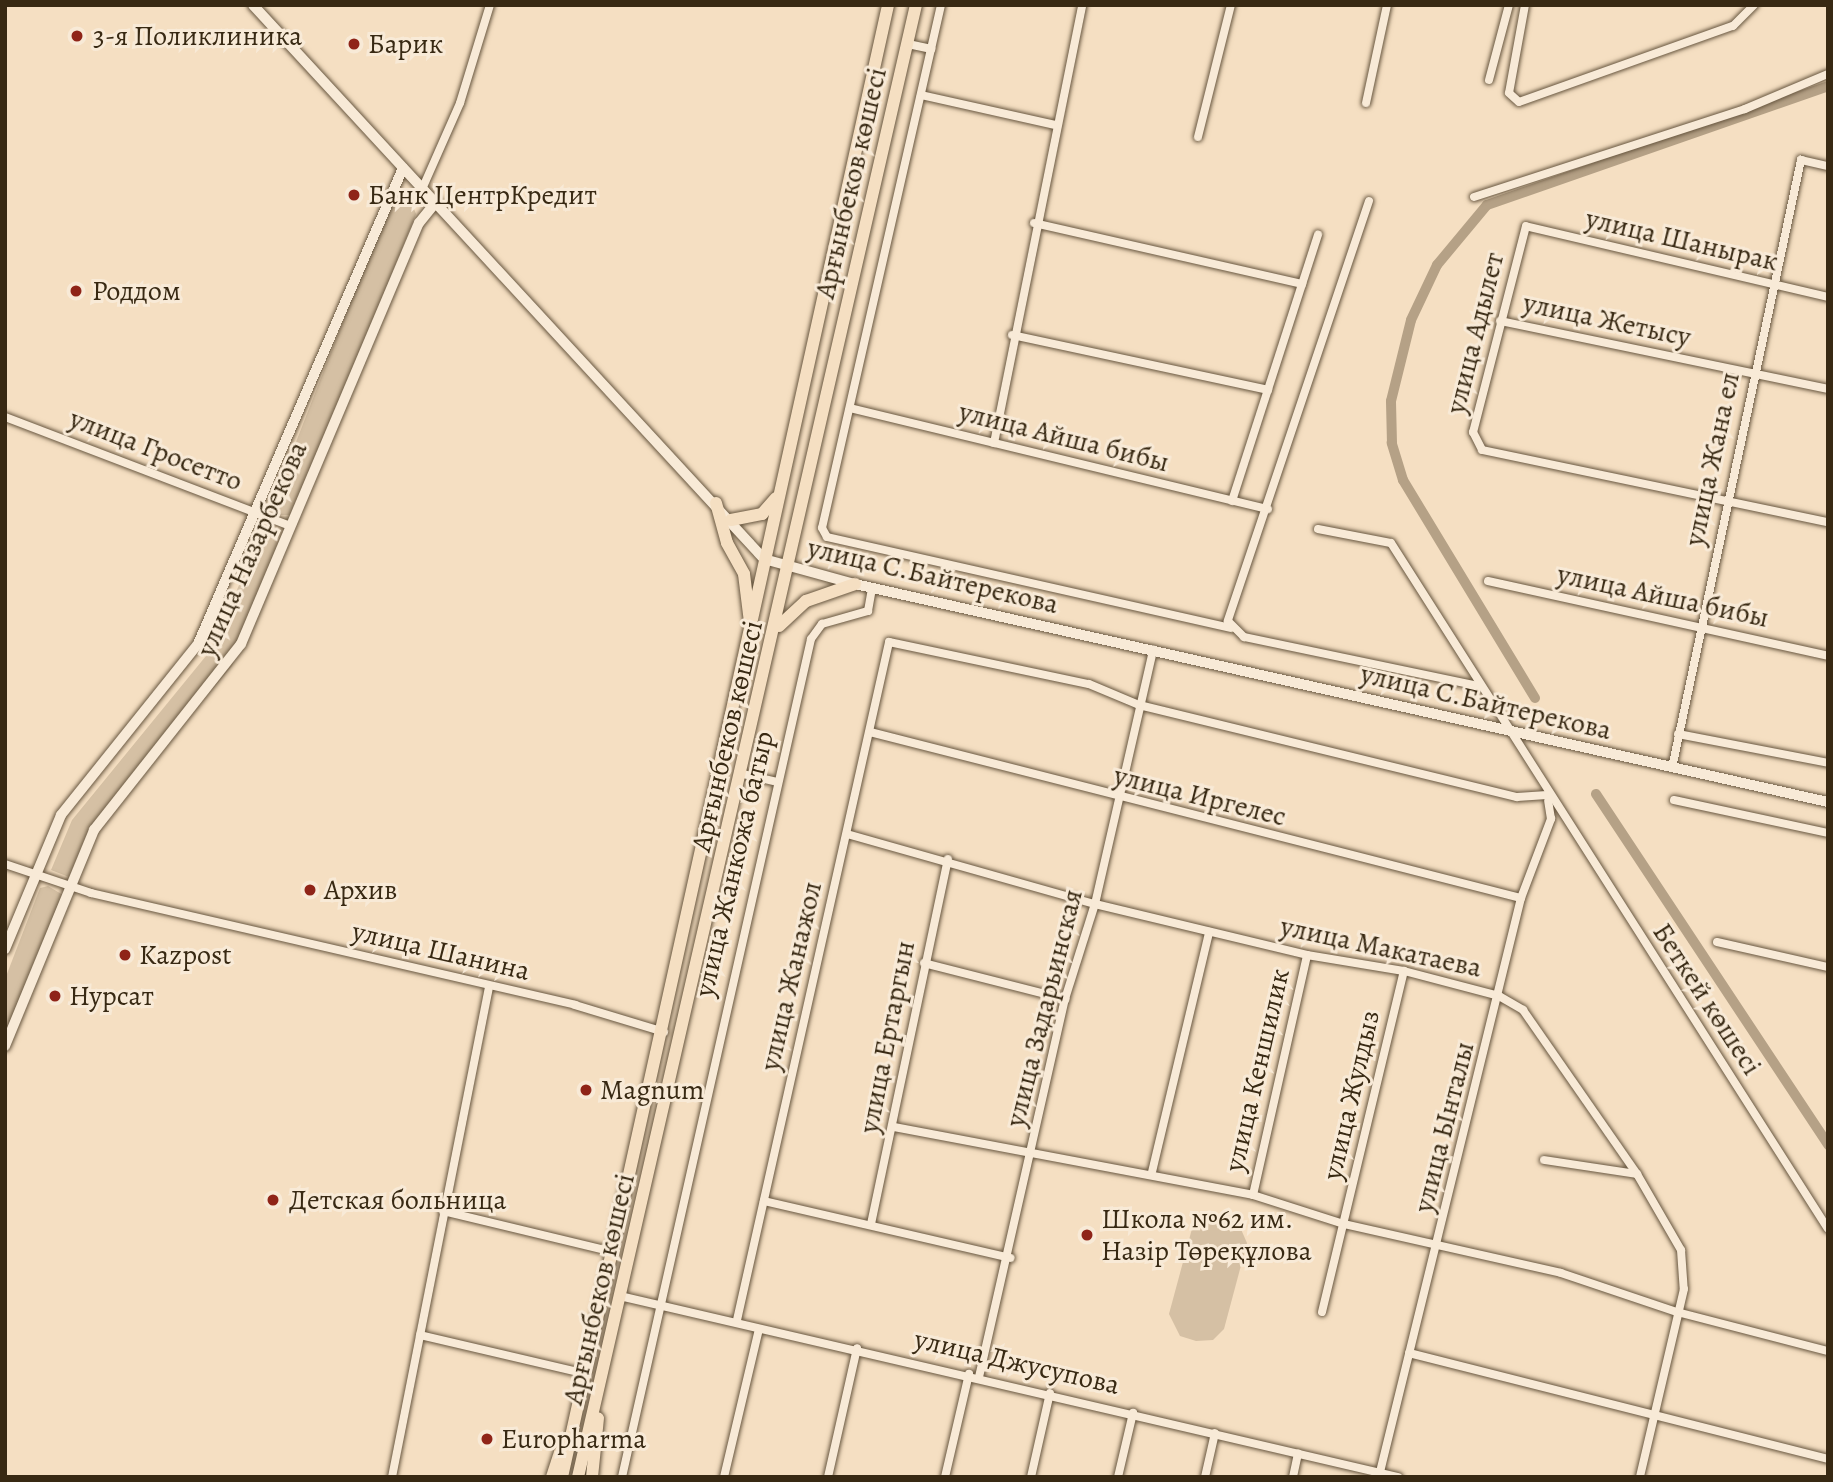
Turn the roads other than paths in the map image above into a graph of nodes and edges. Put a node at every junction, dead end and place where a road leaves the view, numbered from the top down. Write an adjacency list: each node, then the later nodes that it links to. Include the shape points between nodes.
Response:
1 (253, 5): 21 (main road, улица С.Байтерекова)
2 (490, 5): 22 (street, via 460,103)
3 (888, 5): 40 (main road, Арғынбеков көшесі)
4 (916, 5): 12 (main road, Арғынбеков көшесі)
5 (941, 5): 13 (street)
6 (1082, 5): 18 (street)
7 (1231, 5): 19 (street)
8 (1387, 5): 17 (street)
9 (1509, 5): 15 (street)
10 (1525, 5): 11 (street, via 1509,93 1519,102 1733,26)
11 (1754, 5)
12 (908, 44): 13 (street); 51 (main road, Арғынбеков көшесі)
13 (931, 50): 16 (street)
14 (1828, 74): 23 (street, via 1745,109)
15 (1489, 80)
16 (921, 95): 18 (street); 37 (street)
17 (1366, 103)
18 (1055, 125): 26 (street)
19 (1198, 138)
20 (1828, 166): 30 (street, улица Жана ел, via 1801,160)
21 (403, 168): 22 (main road, улица С.Байтерекова); 45 (street, улица Назарбекова)
22 (423, 187): 24 (main road, улица С.Байтерекова)
23 (1474, 197)
24 (437, 201): 43 (main road, улица С.Байтерекова, via 539,319); 48 (street, улица Назарбекова, via 419,223)
25 (1369, 201): 44 (street)
26 (1034, 223): 29 (street); 33 (street)
27 (1526, 226): 30 (street, улица Шанырак); 32 (street, улица Адылет)
28 (1318, 235): 29 (street)
29 (1302, 284): 36 (street)
30 (1774, 286): 31 (street, улица Шанырак); 34 (street, улица Жана ел)
31 (1828, 297)
32 (1500, 321): 34 (street, улица Жетысу); 42 (street, улица Адылет, via 1473,432 1482,450)
33 (1012, 335): 36 (street); 39 (street)
34 (1754, 374): 35 (street, улица Жетысу); 42 (street, улица Жана ел)
35 (1828, 389)
36 (1268, 390): 41 (street)
37 (850, 408): 39 (street, улица Айша бибы); 56 (street, via 822,528 827,537)
38 (5, 417): 45 (street, улица Гросетто)
39 (993, 443): 41 (street, улица Айша бибы)
40 (779, 491): 46 (main road, via 762,514); 50 (main road, Арғынбеков көшесі)
41 (1232, 500): 44 (street, улица Айша бибы)
42 (1726, 500): 47 (street); 57 (street, улица Жана ел)
43 (716, 503): 46 (main road, улица С.Байтерекова); 55 (main road, via 727,543 744,574)
44 (1268, 509): 56 (street, via 1230,609)
45 (253, 511): 48 (street, улица Гросетто); 78 (street, улица Назарбекова, via 198,644 61,815)
46 (731, 520): 50 (main road, улица С.Байтерекова)
47 (1828, 522)
48 (290, 526): 79 (street, улица Назарбекова, via 228,666 94,831)
49 (1318, 529): 61 (street, Беткей көшесі, via 1391,543)
50 (764, 559): 51 (main road, улица С.Байтерекова); 55 (main road, Арғынбеков көшесі)
51 (790, 566): 53 (main road, улица С.Байтерекова); 58 (main road, Арғынбеков көшесі)
52 (1488, 581): 57 (street, улица Айша бибы)
53 (855, 584): 54 (main road, улица С.Байтерекова); 58 (main road, via 806,601)
54 (872, 588): 59 (main road, улица С.Байтерекова); 69 (street, улица Жанкожа батыр, via 868,611 822,624 811,639)
55 (751, 624): 92 (main road, Арғынбеков көшесі)
56 (1231, 628): 61 (street, via 1244,638)
57 (1698, 628): 60 (street, улица Айша бибы); 65 (street, улица Жана ел)
58 (776, 629): 68 (main road, Арғынбеков көшесі)
59 (1153, 650): 62 (street, улица Задарьинская); 64 (main road, улица С.Байтерекова)
60 (1828, 656)
61 (1479, 686): 64 (street, Беткей көшесі)
62 (1139, 705): 63 (street, улица Жанажол, via 1089,684 889,642); 70 (street, via 1517,797); 71 (street, улица Задарьинская)
63 (870, 732): 71 (street, улица Иргелес); 75 (street, улица Жанажол)
64 (1513, 732): 67 (main road, улица С.Байтерекова); 70 (street, Беткей көшесі)
65 (1678, 734): 66 (street); 67 (street, улица Жана ел)
66 (1828, 763)
67 (1672, 768): 73 (main road, улица С.Байтерекова)
68 (743, 774): 69 (street); 108 (main road, Арғынбеков көшесі)
69 (774, 781): 109 (street, улица Жанкожа батыр)
70 (1547, 795): 80 (street, улица Ынталы, via 1551,819); 104 (street, Беткей көшесі)
71 (1118, 800): 80 (street, улица Иргелес); 81 (street, улица Задарьинская)
72 (1674, 800): 74 (street)
73 (1828, 802)
74 (1828, 833)
75 (847, 834): 76 (street, улица Макатаева); 100 (street, улица Жанажол)
76 (948, 859): 81 (street, улица Макатаева); 86 (street, улица Ертаргын)
77 (5, 864): 78 (street, улица Шанина)
78 (34, 874): 79 (street, улица Шанина); 84 (street, улица Назарбекова)
79 (71, 886): 89 (street, улица Шанина); 93 (street, улица Назарбекова)
80 (1521, 898): 90 (street, улица Ынталы)
81 (1095, 904): 82 (street, улица Макатаева); 91 (street, улица Задарьинская)
82 (1209, 932): 85 (street, улица Макатаева); 97 (street)
83 (1717, 942): 87 (street)
84 (5, 949)
85 (1307, 955): 88 (street, улица Макатаева); 99 (street, улица Кеншилик)
86 (923, 963): 91 (street); 94 (street, улица Ертаргын)
87 (1828, 967)
88 (1404, 971): 90 (street, улица Макатаева); 103 (street, улица Жулдыз)
89 (489, 987): 92 (street, улица Шанина); 101 (street)
90 (1499, 996): 98 (street, улица Макатаева, via 1529,1015); 105 (street, улица Ынталы)
91 (1065, 999): 95 (street, улица Задарьинская)
92 (664, 1032): 106 (main road, Арғынбеков көшесі)
93 (5, 1046)
94 (894, 1127): 95 (street); 102 (street, улица Ертаргын)
95 (1030, 1154): 97 (street); 107 (street, улица Задарьинская)
96 (1544, 1160): 98 (street)
97 (1152, 1172): 99 (street)
98 (1637, 1174): 111 (street, улица Макатаева, via 1681,1250)
99 (1253, 1195): 103 (street)
100 (764, 1201): 102 (street); 112 (street, улица Жанажол)
101 (443, 1211): 106 (street); 114 (street)
102 (871, 1224): 107 (street)
103 (1344, 1224): 105 (street); 110 (street, улица Жулдыз)
104 (1828, 1229)
105 (1438, 1244): 111 (street, via 1561,1273); 117 (street, улица Ынталы)
106 (614, 1252): 118 (main road, Арғынбеков көшесі)
107 (1011, 1258): 120 (street, улица Задарьинская)
108 (624, 1297): 109 (street, улица Джусупова); 123 (main road, Арғынбеков көшесі)
109 (658, 1306): 112 (street, улица Джусупова); 135 (street, улица Жанкожа батыр)
110 (1322, 1312)
111 (1677, 1312): 116 (street); 125 (street, улица Макатаева)
112 (737, 1320): 113 (street, улица Джусупова)
113 (759, 1329): 115 (street, улица Джусупова); 136 (street)
114 (420, 1335): 118 (street); 130 (street)
115 (857, 1348): 119 (street, улица Джусупова); 137 (street)
116 (1828, 1352)
117 (1409, 1353): 125 (street); 129 (street, улица Ынталы)
118 (586, 1374): 122 (main road, Арғынбеков көшесі)
119 (969, 1374): 120 (street, улица Джусупова); 138 (street)
120 (979, 1377): 121 (street, улица Джусупова)
121 (1050, 1394): 124 (street, улица Джусупова); 139 (street)
122 (579, 1400): 131 (main road); 132 (main road, Арғынбеков көшесі)
123 (598, 1400): 133 (main road, Арғынбеков көшесі); 134 (main road)
124 (1133, 1413): 126 (street, улица Джусупова); 140 (street)
125 (1654, 1416): 128 (street); 144 (street, улица Макатаева)
126 (1215, 1433): 127 (street, улица Джусупова); 141 (street)
127 (1298, 1454): 129 (street, улица Джусупова); 142 (street)
128 (1828, 1459)
129 (1380, 1474): 143 (street, улица Джусупова)
130 (392, 1477)
131 (552, 1477)
132 (562, 1477)
133 (578, 1477)
134 (592, 1477)
135 (622, 1477)
136 (724, 1477)
137 (828, 1477)
138 (944, 1477)
139 (1031, 1477)
140 (1118, 1477)
141 (1205, 1477)
142 (1293, 1477)
143 (1398, 1477)
144 (1640, 1477)

